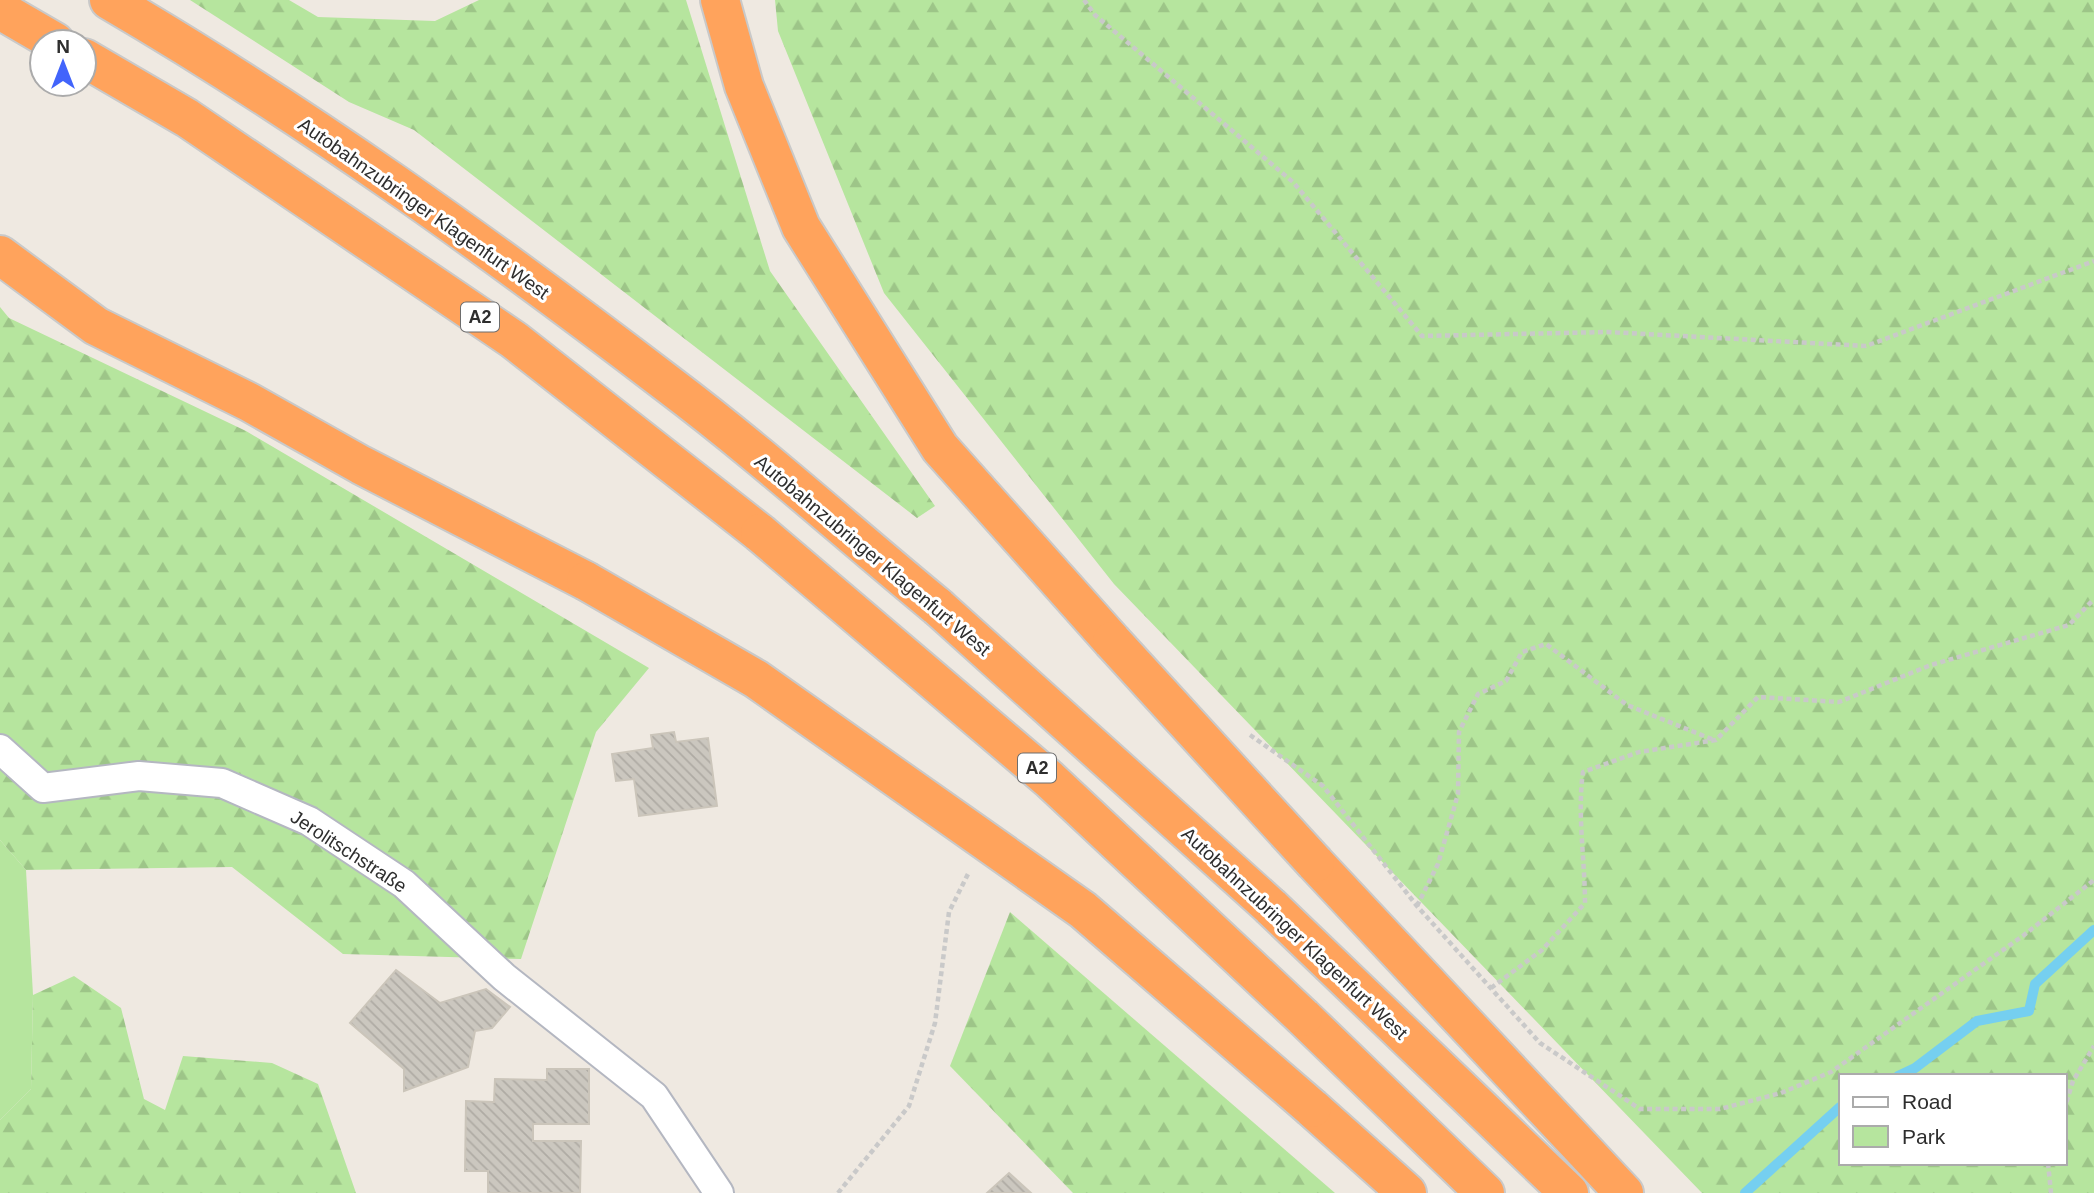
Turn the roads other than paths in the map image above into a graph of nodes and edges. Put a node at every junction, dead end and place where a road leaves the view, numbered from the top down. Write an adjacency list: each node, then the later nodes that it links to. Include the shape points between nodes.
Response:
1 (109, 0): 11 (highway, Autobahnzubringer Klagenfurt West, bridge, via 220,65 429,209 670,385 938,607 1271,907)
2 (720, 0): 12 (highway, bridge, via 744,86 801,226 940,448 1315,863)
3 (0, 10): 4 (highway)
4 (31, 28)
5 (98, 66): 10 (highway, A2, bridge, via 187,118 514,340 760,533 1049,779)
6 (0, 255): 9 (highway, bridge, via 96,326 586,581 756,679 1083,910)
7 (0, 749): 8 (street, Jerolitschstraße, via 43,788 139,776 222,783 309,821 404,884 505,977 654,1096)
8 (719, 1193)
9 (1408, 1193)
10 (1485, 1193)
11 (1569, 1193)
12 (1624, 1193)

